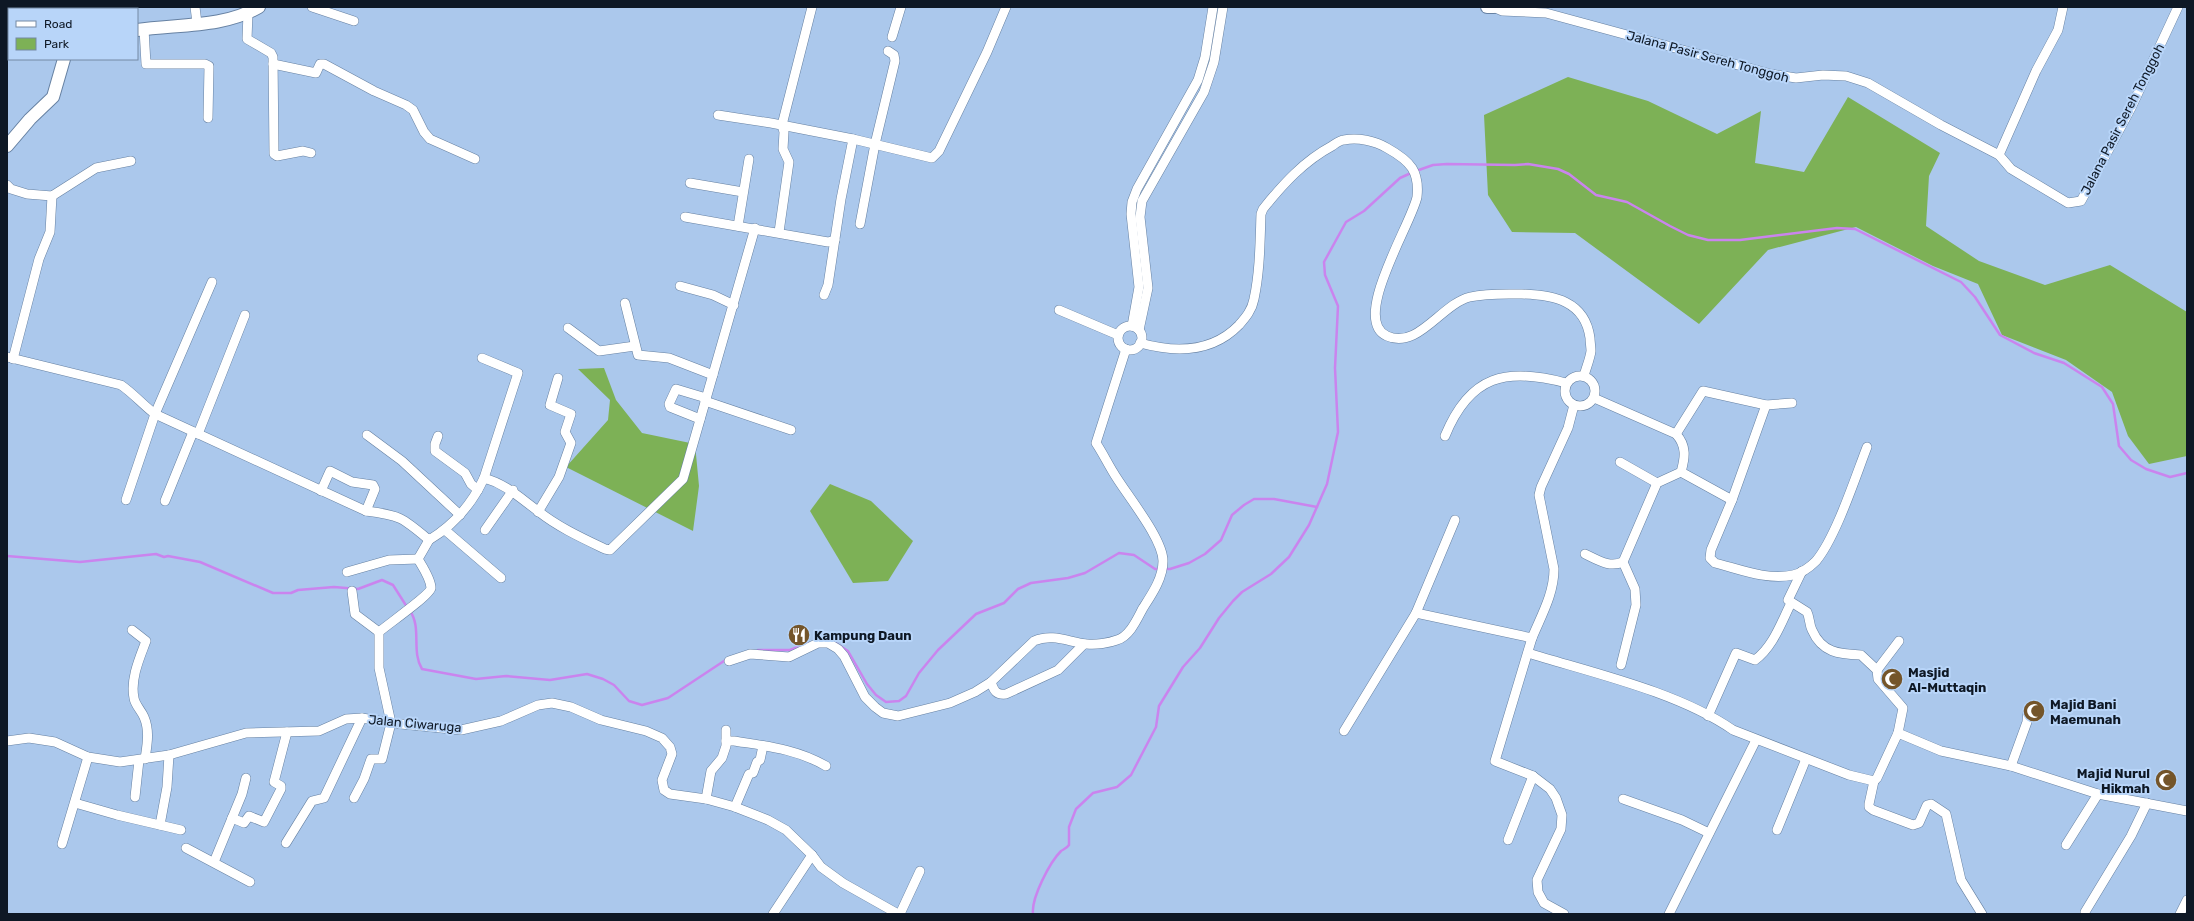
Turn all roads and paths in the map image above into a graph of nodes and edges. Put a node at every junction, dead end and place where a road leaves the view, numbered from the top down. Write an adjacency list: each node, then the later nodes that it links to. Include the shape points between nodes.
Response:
1 (195, 7): 15 (street)
2 (259, 7): 13 (main road)
3 (312, 7): 14 (street)
4 (812, 7): 23 (street)
5 (901, 7): 17 (street)
6 (1006, 7): 25 (street, via 937,154 927,158)
7 (1213, 7): 29 (street, via 1205,57 1198,80)
8 (1224, 7): 33 (street, via 1214,62 1207,84)
9 (1487, 7): 10 (main road)
10 (1494, 7): 28 (street, Jalana Pasir Sereh Tonggoh, via 1502,11 1546,13 1771,74 1796,78 1846,76 1868,83)
11 (2064, 7): 28 (street, via 2058,30 2036,71)
12 (2178, 7): 28 (street, Jalana Pasir Sereh Tonggoh, via 2131,108 2081,201 2072,204 2064,201 2011,169)
13 (248, 13): 15 (main road, via 224,20); 20 (street, via 247,39 271,53)
14 (354, 21)
15 (197, 23): 16 (main road)
16 (141, 30): 22 (street, via 146,64 209,66)
17 (892, 37)
18 (888, 52): 25 (street, via 894,55 895,61)
19 (64, 60): 26 (main road, via 53,97 30,118)
20 (273, 64): 27 (street, via 274,154 277,156); 30 (street, via 316,73 320,64 337,70 374,91 406,104 413,110 430,139)
21 (718, 115): 23 (street)
22 (208, 118)
23 (782, 125): 24 (street); 42 (street, via 783,149 788,162)
24 (853, 139): 25 (street); 43 (street)
25 (875, 144): 39 (street)
26 (7, 146)
27 (311, 153)
28 (1999, 155)
29 (1154, 158): 33 (street); 52 (street, via 1137,189 1131,207 1139,287)
30 (475, 159)
31 (749, 159): 36 (street)
32 (131, 161): 37 (street, via 96,168)
33 (1163, 163): 52 (street, via 1140,208 1148,288)
34 (690, 184): 36 (street)
35 (7, 185): 37 (street, via 11,189 27,194)
36 (743, 192): 40 (street)
37 (52, 196): 57 (street, via 50,232 39,259)
38 (685, 217): 40 (street)
39 (860, 224)
40 (738, 226): 41 (street)
41 (755, 228): 42 (street); 48 (street)
42 (779, 232): 43 (street, via 828,242)
43 (835, 240): 46 (street)
44 (212, 282): 68 (street)
45 (680, 286): 48 (street, via 714,295)
46 (824, 295)
47 (625, 303): 55 (street)
48 (734, 305): 59 (street)
49 (1059, 310): 53 (street)
50 (245, 314): 71 (street)
51 (568, 328): 55 (street, via 599,350)
52 (1136, 328): 53 (street, via 1124,327); 54 (street, via 1142,336)
53 (1118, 335): 56 (street, via 1119,343)
54 (1140, 343): 56 (street, via 1134,349); 60 (street, via 1177,350 1198,349 1230,334 1248,314 1254,300 1263,209 1288,178 1320,152 1343,140 1376,141 1399,154 1412,169 1417,181 1417,197 1387,269 1374,312 1375,325 1383,335 1395,340 1412,337 1455,304 1468,298 1491,293 1541,295 1567,302 1583,316 1588,327 1591,351)
55 (635, 346): 59 (street, via 639,356 669,358)
56 (1126, 349): 107 (street, via 1096,442 1112,472 1159,544 1163,567 1154,590 1123,638 1098,644)
57 (10, 358): 68 (street, via 121,385)
58 (482, 358): 79 (street, via 518,373)
59 (713, 375): 64 (street)
60 (1584, 376): 62 (street, via 1574,377); 63 (street, via 1589,378 1595,387)
61 (558, 378): 88 (street, via 550,405 571,414 565,432 571,443 559,477)
62 (1566, 383): 66 (street, via 1565,396); 75 (street, via 1534,375 1512,375 1497,379 1476,391 1462,404)
63 (1594, 398): 66 (street, via 1585,405); 72 (street)
64 (705, 400): 69 (street); 69 (street, via 676,389 669,404); 70 (street)
65 (1792, 403): 67 (street)
66 (1574, 405): 105 (street, via 1568,428 1539,495 1554,569 1554,581)
67 (1766, 405): 72 (street, via 1703,391); 86 (street)
68 (155, 414): 71 (street); 84 (street)
69 (700, 419): 88 (street, via 683,479 610,550 574,534)
70 (790, 430)
71 (196, 433): 83 (street); 85 (street)
72 (1676, 434): 78 (street, via 1684,446 1685,456)
73 (366, 435): 89 (street, via 402,461)
74 (438, 436): 81 (street, via 436,451 465,473)
75 (1445, 436)
76 (1867, 447): 97 (street, via 1834,528 1817,560)
77 (1620, 462): 80 (street)
78 (1681, 472): 80 (street); 86 (street)
79 (484, 478): 81 (street); 82 (street)
80 (1656, 483): 96 (street)
81 (478, 490): 89 (street)
82 (513, 490): 88 (street); 92 (street)
83 (320, 492): 87 (street); 87 (street, via 331,471 352,482 373,484 375,489)
84 (126, 500)
85 (166, 500)
86 (1732, 500): 97 (street, via 1710,558 1715,563 1761,574 1793,575)
87 (366, 511): 93 (street, via 389,513 402,518)
88 (538, 512)
89 (460, 515): 91 (street)
90 (1455, 520): 102 (street)
91 (445, 530): 93 (street); 99 (street)
92 (485, 530)
93 (429, 540): 95 (street)
94 (1585, 554): 96 (street, via 1605,564 1615,565)
95 (418, 559): 98 (street, via 389,560); 104 (street, via 430,584 430,592)
96 (1623, 562): 110 (street, via 1635,589 1636,605)
97 (1802, 571): 101 (street, via 1788,597)
98 (347, 572)
99 (500, 578)
100 (352, 591): 104 (street, via 355,614)
101 (1790, 603): 111 (street, via 1807,612 1812,631 1820,644 1837,654 1861,655); 114 (street, via 1767,649 1759,657 1755,660 1736,653)
102 (1416, 613): 105 (street); 118 (street)
103 (132, 630): 128 (street, via 146,640 138,661 134,691 148,732)
104 (379, 632): 116 (street, via 379,668)
105 (1532, 638): 108 (street)
106 (1899, 641): 111 (street)
107 (1084, 644): 112 (street, via 1061,638 1034,641); 112 (street, via 1058,670 1006,694 994,691)
108 (1528, 653): 114 (street, via 1630,684 1675,700); 131 (street, via 1495,761)
109 (729, 661): 112 (street, via 750,654 789,657 818,643 828,643 844,656 865,697 883,713 898,716 950,703)
110 (1621, 665)
111 (1876, 670): 120 (street, via 1878,679 1903,708)
112 (991, 682)
113 (2028, 710): 130 (street, via 2027,722)
114 (1708, 716): 121 (street)
115 (362, 718): 116 (street, Jalan Ciwaruga); 119 (street, Jalan Ciwaruga, via 346,719 319,731); 149 (street, via 324,798 312,801)
116 (391, 723): 136 (street, via 382,759 371,759); 137 (street, Jalan Ciwaruga, via 461,730 501,721 538,705 571,707 601,720 646,731 662,738 670,747 672,754 662,780 664,790 670,794)
117 (726, 730): 123 (street)
118 (1344, 731)
119 (287, 732): 125 (street, Jalan Ciwaruga, via 246,733); 143 (street, via 274,782 281,786 281,789 264,822 249,816 244,823)
120 (1898, 733): 130 (street, via 1941,751); 133 (street)
121 (1756, 740): 127 (street); 147 (street)
122 (7, 741): 126 (street, Jalan Ciwaruga, via 29,738 55,742)
123 (726, 741): 124 (street); 137 (street, via 722,758 710,775)
124 (763, 746): 129 (street, via 791,750); 141 (street, via 760,760 753,773 749,774)
125 (170, 755): 128 (street, Jalan Ciwaruga); 144 (street)
126 (88, 757): 128 (street, Jalan Ciwaruga, via 120,762); 139 (street)
127 (1806, 759): 133 (street); 146 (street)
128 (142, 760): 135 (street)
129 (826, 766)
130 (2011, 766): 134 (street)
131 (1532, 776): 148 (street); 161 (street, via 1550,789 1562,815 1558,838 1537,880 1538,892 1544,903)
132 (246, 778): 143 (street)
133 (1874, 781): 163 (street, via 1869,804 1873,810 1912,824 1919,823 1927,805 1931,804 1946,814 1961,880)
134 (2098, 794): 140 (street); 151 (street)
135 (135, 797)
136 (354, 798)
137 (706, 799): 141 (street, Jalan Ciwaruga)
138 (1622, 799): 147 (street, via 1682,820)
139 (75, 803): 144 (street); 150 (street)
140 (2147, 804): 142 (street); 158 (street, via 2131,836)
141 (735, 807): 153 (street, Jalan Ciwaruga, via 786,830)
142 (2187, 811)
143 (232, 818): 154 (street)
144 (160, 825): 145 (street)
145 (181, 830)
146 (1777, 830)
147 (1709, 833): 162 (street)
148 (1508, 840)
149 (286, 843)
150 (62, 844)
151 (2066, 845)
152 (186, 848): 154 (street)
153 (812, 855): 159 (street); 160 (street, Jalan Ciwaruga, via 821,867 843,883)
154 (214, 862): 156 (street)
155 (920, 871): 160 (street)
156 (250, 882)
157 (2187, 900): 164 (street)
158 (2085, 912)
159 (773, 914)
160 (899, 914)
161 (1564, 914)
162 (1668, 914)
163 (1982, 914)
164 (2180, 914)

